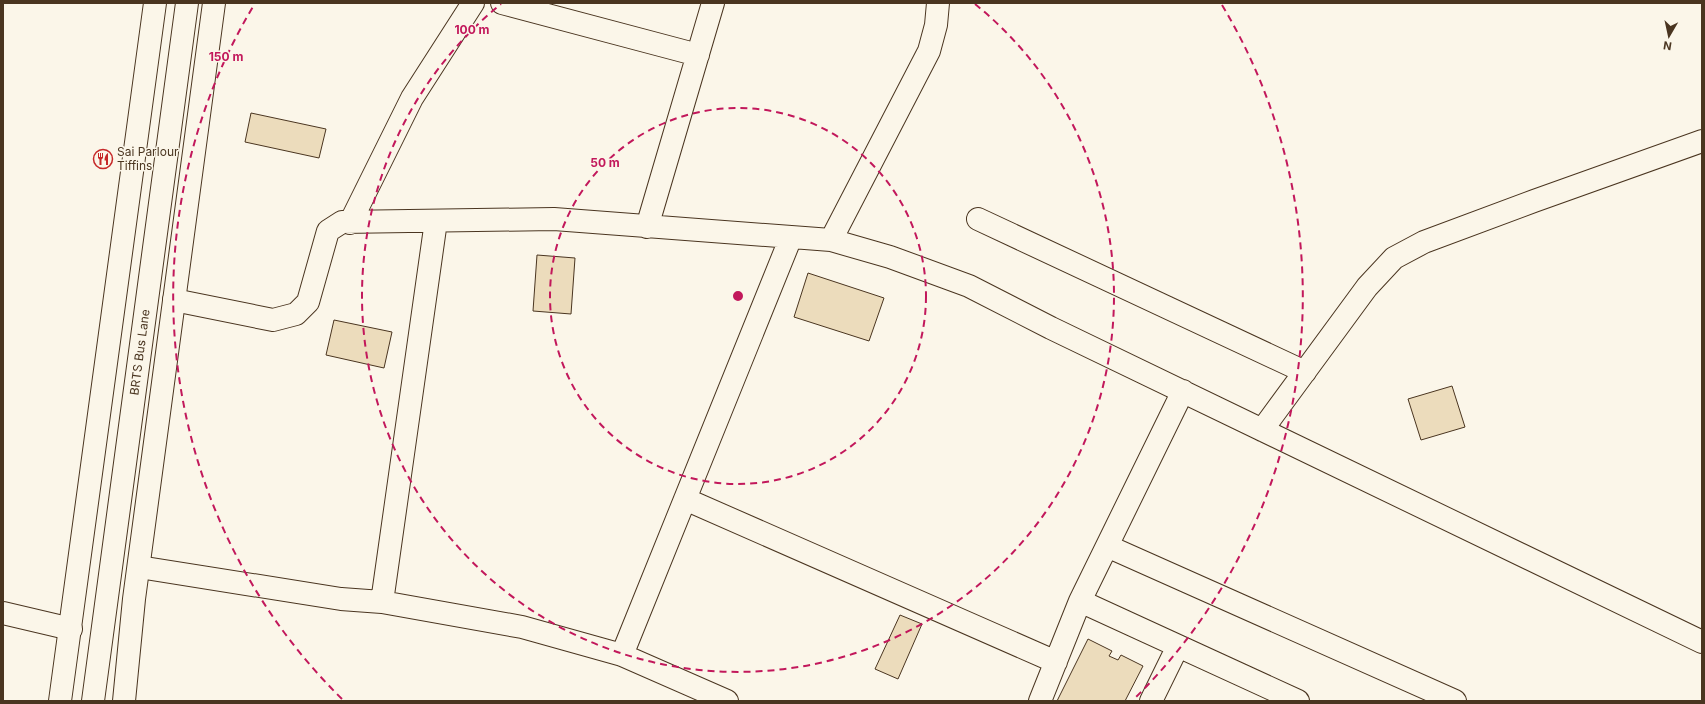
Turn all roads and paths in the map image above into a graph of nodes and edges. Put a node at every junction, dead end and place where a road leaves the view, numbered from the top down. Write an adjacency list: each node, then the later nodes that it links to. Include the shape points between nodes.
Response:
1 (155, 3): 26 (street)
2 (187, 3): 32 (street, BRTS Bus Lane)
3 (214, 3): 16 (street)
4 (473, 3): 12 (street, via 412,98)
5 (502, 3): 8 (street)
6 (713, 3): 8 (street)
7 (938, 3): 15 (street, via 936,25 929,51)
8 (698, 55): 13 (street)
9 (1702, 141): 17 (street, via 1432,239 1394,258 1367,287)
10 (978, 220): 17 (street)
11 (436, 221): 12 (street); 13 (street, via 554,219); 24 (street)
12 (350, 222): 16 (street, via 342,222 328,231 308,302 296,314 273,320)
13 (648, 227): 14 (street)
14 (791, 237): 15 (street); 20 (street)
15 (831, 240): 18 (street, via 890,257 970,286)
16 (174, 300): 22 (street)
17 (1305, 372): 19 (street)
18 (1183, 391): 19 (street); 21 (street)
19 (1262, 430): 27 (street)
20 (685, 499): 29 (street); 30 (street)
21 (1107, 546): 23 (street); 38 (street)
22 (138, 567): 24 (street, via 341,599); 33 (street)
23 (1080, 601): 28 (street); 30 (street)
24 (382, 602): 29 (street, via 522,627)
25 (3, 613): 26 (street)
26 (71, 629): 31 (street)
27 (1702, 642)
28 (1178, 646): 36 (street); 37 (street)
29 (622, 655): 34 (street)
30 (1056, 662): 35 (street)
31 (60, 701)
32 (93, 701)
33 (124, 701)
34 (727, 701)
35 (1040, 701)
36 (1151, 701)
37 (1298, 701)
38 (1455, 701)

